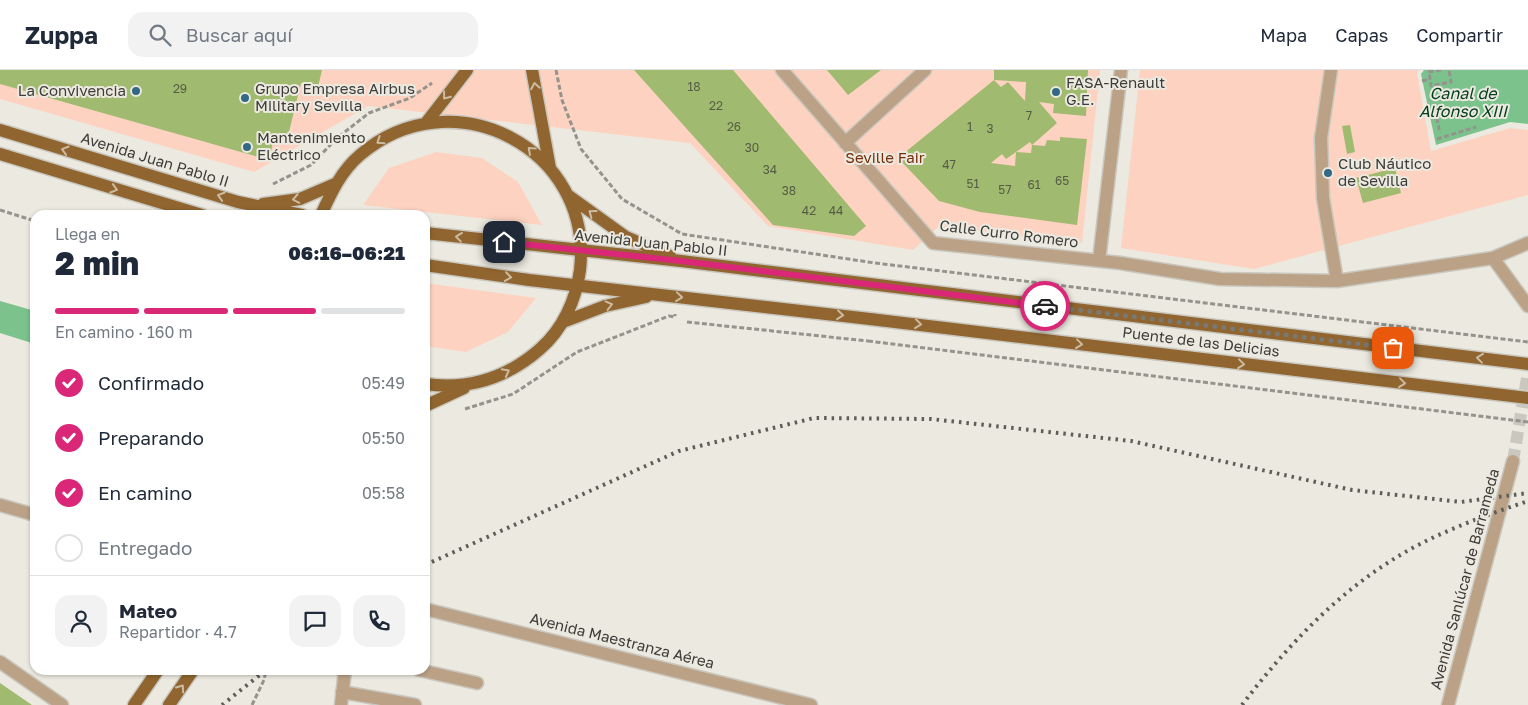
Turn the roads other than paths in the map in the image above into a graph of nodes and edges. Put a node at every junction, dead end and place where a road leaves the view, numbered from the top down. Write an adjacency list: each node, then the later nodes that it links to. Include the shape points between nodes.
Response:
1 (467, 70): 7 (main road, one-way to 7)
2 (532, 70): 11 (main road, one-way to 2)
3 (782, 70): 9 (street, Calle Curro Romero)
4 (925, 70): 9 (street)
5 (1121, 70): 23 (street)
6 (1331, 70): 25 (street, via 1321,138 1322,172 1323,198)
7 (426, 123): 11 (main road, one-way to 7, via 525,145 494,129 460,121); 12 (main road, one-way to 12, via 390,134 359,155)
8 (0, 130): 14 (main road, Avenida Juan Pablo II, one-way to 8)
9 (845, 143): 23 (street, Calle Curro Romero, via 933,243)
10 (0, 154): 15 (main road, one-way to 15)
11 (550, 168): 13 (main road)
12 (335, 184): 14 (main road, one-way to 14, via 300,199); 17 (main road)
13 (568, 196): 20 (main road, via 578,223); 22 (main road, one-way to 13, via 626,237)
14 (254, 205): 16 (main road, Avenida Juan Pablo II)
15 (185, 210)
16 (278, 210)
17 (324, 210)
18 (430, 234): 20 (main road, Avenida Juan Pablo II, one-way to 18)
19 (1528, 243): 21 (street, Calle Curro Romero)
20 (582, 252): 22 (main road, Avenida Juan Pablo II); 26 (main road)
21 (1493, 258): 25 (street, Calle Curro Romero); 29 (street)
22 (681, 261): 27 (main road, Avenida Juan Pablo II)
23 (1099, 261): 25 (street, Calle Curro Romero, via 1220,279)
24 (430, 266): 26 (main road, one-way to 26)
25 (1338, 281)
26 (578, 285): 28 (main road); 30 (main road)
27 (873, 285): 31 (main road, Puente de las Delicias, one-way to 27)
28 (658, 295): 30 (main road, one-way to 28, via 605,306); 34 (main road, Puente de las Delicias, one-way to 34, bridge)
29 (1528, 306)
30 (563, 322): 33 (main road, one-way to 30, via 500,376 525,362 546,344)
31 (1528, 364)
32 (430, 384): 33 (main road)
33 (473, 384): 35 (main road)
34 (1528, 398)
35 (430, 404)
36 (1513, 461): 53 (street, Avenida Sanlúcar de Barrameda)
37 (0, 505): 38 (street)
38 (30, 513)
39 (430, 610): 47 (street, Avenida Maestranza Aérea)
40 (0, 662): 48 (street)
41 (430, 672): 45 (street)
42 (155, 675): 49 (main road)
43 (189, 675): 50 (main road, one-way to 43)
44 (344, 675): 46 (street)
45 (477, 683)
46 (342, 692): 51 (street); 52 (street)
47 (807, 704)
48 (62, 705)
49 (134, 705)
50 (168, 705)
51 (341, 705)
52 (415, 705)
53 (1448, 705)

